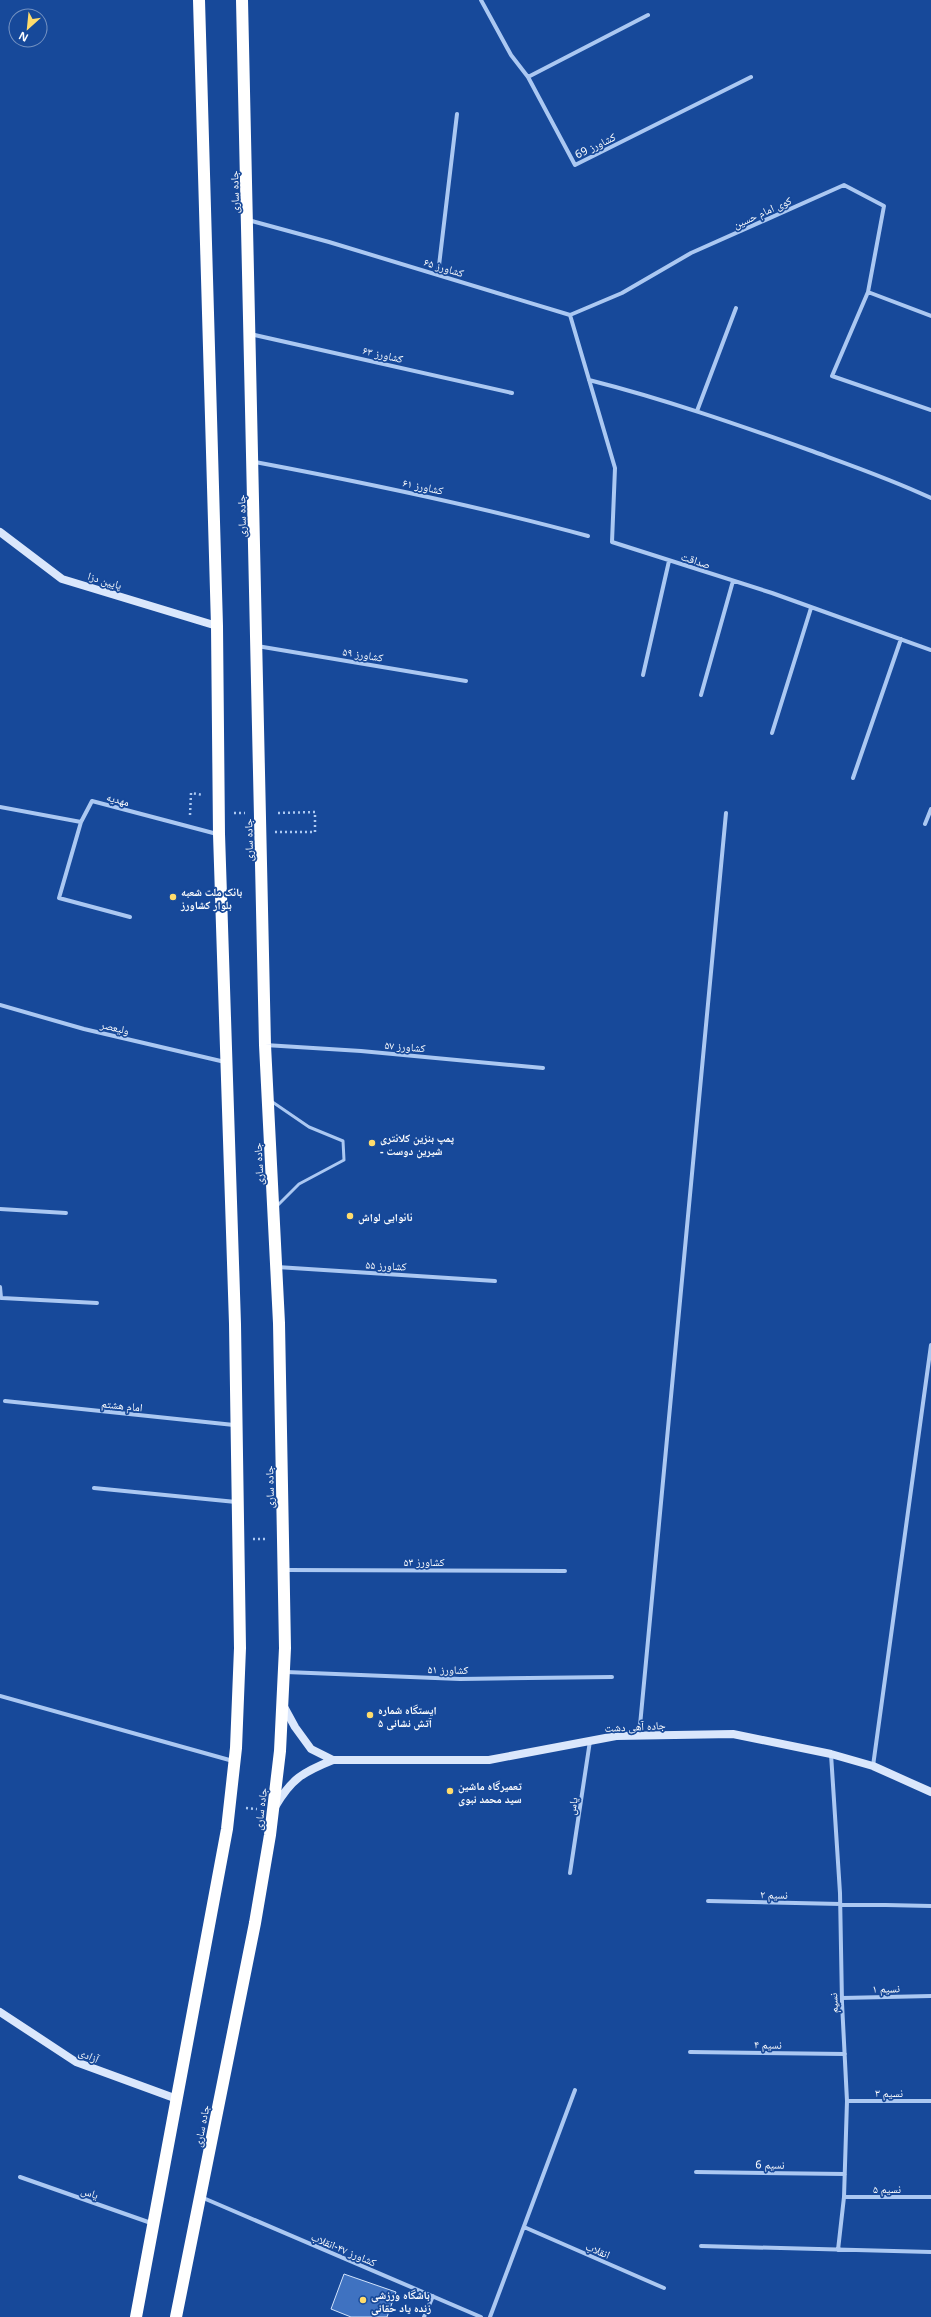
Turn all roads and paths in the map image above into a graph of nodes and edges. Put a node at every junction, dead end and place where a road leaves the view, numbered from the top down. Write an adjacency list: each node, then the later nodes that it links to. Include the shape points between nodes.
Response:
1 (199, 0): 26 (highway)
2 (242, 0): 8 (highway, جاده ساری)
3 (481, 0): 5 (street, کشاورز 69, via 512,55)
4 (648, 15): 5 (street)
5 (528, 77): 6 (street, کشاورز 69, via 575,165)
6 (751, 77)
7 (458, 114): 9 (street)
8 (247, 220): 9 (street, کشاورز ۶۵); 14 (highway, جاده ساری)
9 (438, 274): 12 (street, کشاورز ۶۵)
10 (868, 292): 12 (street, کوی امام حسین, via 884,206 844,185 691,253 622,293); 13 (street); 17 (street, via 832,376)
11 (736, 308): 18 (street)
12 (570, 315): 15 (street)
13 (931, 316)
14 (250, 334): 16 (street, کشاورز ۶۳); 19 (highway, جاده ساری)
15 (589, 380): 18 (street, via 657,397); 23 (street, صداقت, via 615,468 612,542)
16 (512, 393)
17 (931, 410)
18 (697, 411): 20 (street, via 905,485)
19 (252, 462): 22 (street, کشاورز ۶۱, via 414,493); 28 (highway, جاده ساری)
20 (931, 498)
21 (0, 532): 26 (street, پایین دزا, via 62,579)
22 (588, 536)
23 (669, 561): 24 (street, صداقت); 30 (street)
24 (733, 581): 25 (street, صداقت); 32 (street)
25 (811, 608): 27 (street, صداقت); 33 (street)
26 (216, 626): 44 (highway)
27 (901, 639): 29 (street, صداقت); 34 (street)
28 (256, 646): 31 (street, کشاورز ۵۹); 43 (highway, جاده ساری)
29 (931, 650)
30 (643, 675)
31 (466, 681)
32 (702, 695)
33 (772, 733)
34 (854, 778)
35 (203, 795): 42 (path, via 191,793)
36 (0, 807): 40 (street)
37 (931, 809): 41 (street)
38 (315, 812): 43 (path, via 315,832)
39 (726, 813): 72 (street)
40 (81, 822): 42 (street, مهدیه, via 92,801); 45 (street, via 59,898)
41 (925, 824)
42 (190, 827): 44 (street, مهدیه)
43 (260, 832): 47 (highway, جاده ساری)
44 (220, 834): 48 (highway)
45 (130, 917)
46 (0, 1006): 48 (street, ولیعصر, via 84,1029)
47 (265, 1045): 49 (street, کشاورز ۵۷); 50 (highway, جاده ساری)
48 (226, 1062): 61 (highway)
49 (543, 1068)
50 (268, 1098): 52 (highway, جاده ساری); 52 (lane, via 284,1112 309,1127 343,1141 344,1154 344,1160 300,1184)
51 (0, 1209): 53 (street)
52 (273, 1210): 54 (highway, جاده ساری)
53 (66, 1213)
54 (276, 1267): 55 (street, کشاورز ۵۵); 64 (highway, جاده ساری)
55 (495, 1281)
56 (0, 1288): 57 (street)
57 (1, 1298): 58 (street)
58 (97, 1303)
59 (931, 1345): 77 (street)
60 (5, 1401): 61 (street, امام هشتم)
61 (237, 1426): 63 (highway)
62 (94, 1488): 63 (street)
63 (238, 1502): 65 (highway)
64 (283, 1538): 65 (path); 66 (highway, جاده ساری)
65 (238, 1539): 76 (highway, via 240,1648)
66 (283, 1570): 67 (street, کشاورز ۵۳); 68 (highway, جاده ساری)
67 (565, 1571)
68 (284, 1672): 69 (street, کشاورز ۵۱, via 460,1679); 71 (highway, جاده ساری)
69 (612, 1677)
70 (0, 1696): 76 (street)
71 (282, 1704): 75 (street, via 311,1749); 80 (highway, جاده ساری)
72 (639, 1736): 73 (street, جاده آهی دشت, via 616,1736); 74 (street, جاده آهی دشت, via 733,1734)
73 (590, 1741): 75 (street, جاده آهی دشت, via 489,1760); 81 (street, یاس)
74 (831, 1754): 77 (street, جاده آهی دشت); 83 (street, نسیم)
75 (333, 1760): 80 (street, via 310,1769 286,1787)
76 (235, 1761): 79 (highway)
77 (873, 1766): 78 (street, جاده آهی دشت)
78 (931, 1792)
79 (229, 1805): 80 (path); 91 (highway, via 212,1915)
80 (273, 1811): 97 (highway, جاده ساری, via 255,1923)
81 (570, 1874)
82 (708, 1901): 83 (street, نسیم ۲)
83 (840, 1905): 84 (street, نسیم ۲); 86 (street, نسیم)
84 (931, 1906)
85 (931, 1996): 86 (street, نسیم ۱)
86 (842, 1998): 89 (street, نسیم)
87 (0, 2012): 91 (street, آزادی, via 76,2062)
88 (690, 2052): 89 (street, نسیم ۴)
89 (845, 2054): 92 (street, نسیم)
90 (575, 2090): 101 (street)
91 (177, 2099): 100 (highway)
92 (847, 2101): 93 (street, نسیم ۳); 95 (street, نسیم)
93 (931, 2101)
94 (696, 2172): 95 (street, نسیم 6)
95 (845, 2174): 99 (street, نسیم)
96 (20, 2177): 100 (street, یاس)
97 (200, 2197): 106 (street, کشاورز ۴۷-انقلاب); 108 (highway, جاده ساری)
98 (931, 2197): 99 (street, نسیم ۵)
99 (844, 2198): 103 (street, نسیم)
100 (154, 2224): 107 (highway)
101 (524, 2227): 105 (street, انقلاب); 111 (street)
102 (701, 2246): 103 (street)
103 (838, 2250): 104 (street)
104 (931, 2252)
105 (664, 2288)
106 (433, 2296): 109 (street); 110 (street, کشاورز ۴۷-انقلاب)
107 (136, 2317)
108 (176, 2317)
109 (424, 2317)
110 (481, 2317)
111 (490, 2317)

